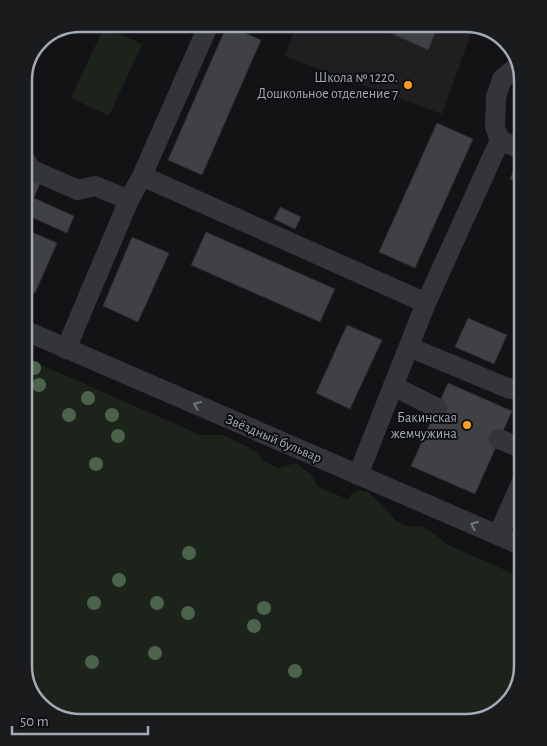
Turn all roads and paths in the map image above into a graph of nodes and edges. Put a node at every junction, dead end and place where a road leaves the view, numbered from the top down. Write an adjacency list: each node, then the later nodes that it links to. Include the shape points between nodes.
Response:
1 (205, 32): 6 (street)
2 (513, 70): 3 (street, via 502,79 496,97 494,126)
3 (500, 140): 4 (street); 8 (street)
4 (514, 146)
5 (33, 170): 7 (street, via 78,190 95,186)
6 (142, 176): 7 (street); 8 (street)
7 (129, 200): 11 (street)
8 (426, 303): 10 (street)
9 (33, 334): 11 (street, Звёздный бульвар)
10 (409, 347): 12 (street); 13 (street, via 510,389)
11 (66, 348): 17 (street, Звёздный бульвар, one-way to 11)
12 (393, 386): 14 (street); 17 (street)
13 (514, 388)
14 (437, 408)
15 (500, 439): 16 (street)
16 (514, 445)
17 (358, 475): 19 (street, Звёздный бульвар, one-way to 17)
18 (514, 499): 19 (street)
19 (498, 535): 20 (street, Звёздный бульвар)
20 (514, 542)

